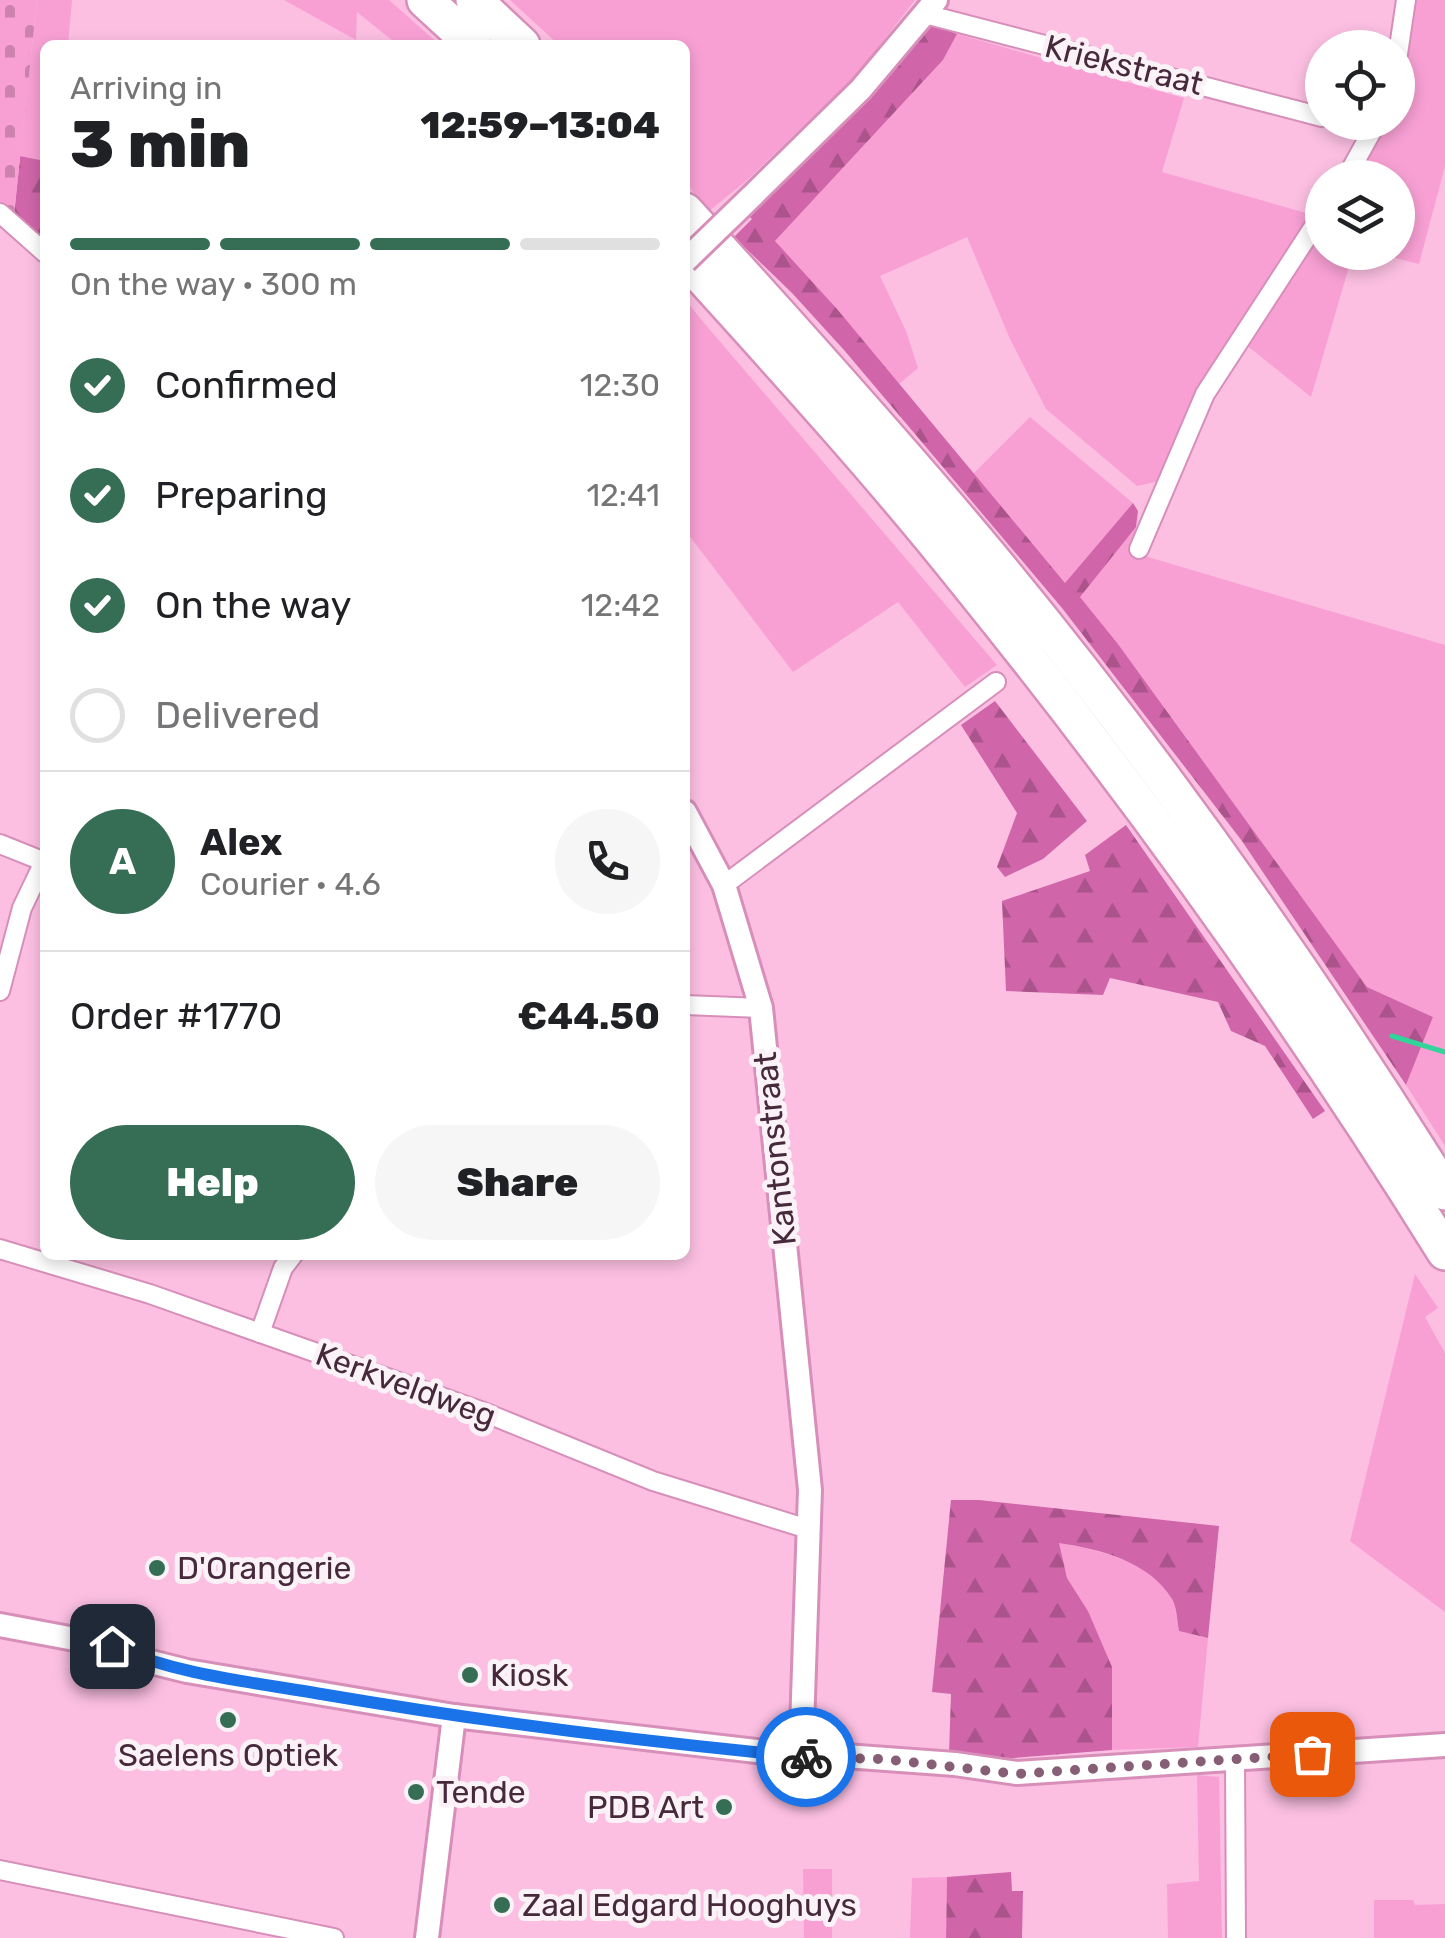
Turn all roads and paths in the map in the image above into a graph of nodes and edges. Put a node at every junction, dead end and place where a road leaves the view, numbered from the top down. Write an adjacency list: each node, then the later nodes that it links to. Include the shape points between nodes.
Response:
1 (425, 0): 6 (highway)
2 (474, 0): 7 (highway)
3 (1406, 0): 5 (street)
4 (930, 7): 8 (street, Kriekstraat); 13 (street, bridge, via 861,89)
5 (1402, 30)
6 (469, 40)
7 (517, 40)
8 (1305, 112)
9 (0, 213): 12 (street)
10 (690, 216): 25 (highway, via 988,554 1128,734 1254,905)
11 (1305, 240): 15 (street, via 1205,394)
12 (40, 249)
13 (690, 255)
14 (690, 265): 27 (highway, via 962,575 1102,753 1316,1051)
15 (1140, 548)
16 (996, 682): 21 (street)
17 (690, 824): 21 (street, Kantonstraat)
18 (0, 844): 19 (street)
19 (40, 859)
20 (40, 870): 22 (street, via 22,908)
21 (724, 885): 24 (street, Kantonstraat)
22 (0, 992)
23 (690, 1005): 24 (street)
24 (761, 1008): 30 (street, Kantonstraat, via 810,1490)
25 (1445, 1192)
26 (0, 1249): 29 (street, Kerkveldweg)
27 (1445, 1252)
28 (289, 1260): 29 (street)
29 (260, 1333): 30 (street, Kerkveldweg, via 481,1411 654,1482)
30 (808, 1529): 34 (street, Kantonstraat)
31 (0, 1625): 32 (street, via 112,1646 187,1672)
32 (454, 1716): 34 (street); 38 (street)
33 (1445, 1745): 35 (street)
34 (801, 1757): 35 (street, via 1016,1774)
35 (1235, 1760): 39 (street)
36 (0, 1870): 37 (street)
37 (334, 1938)
38 (427, 1938)
39 (1236, 1938)

